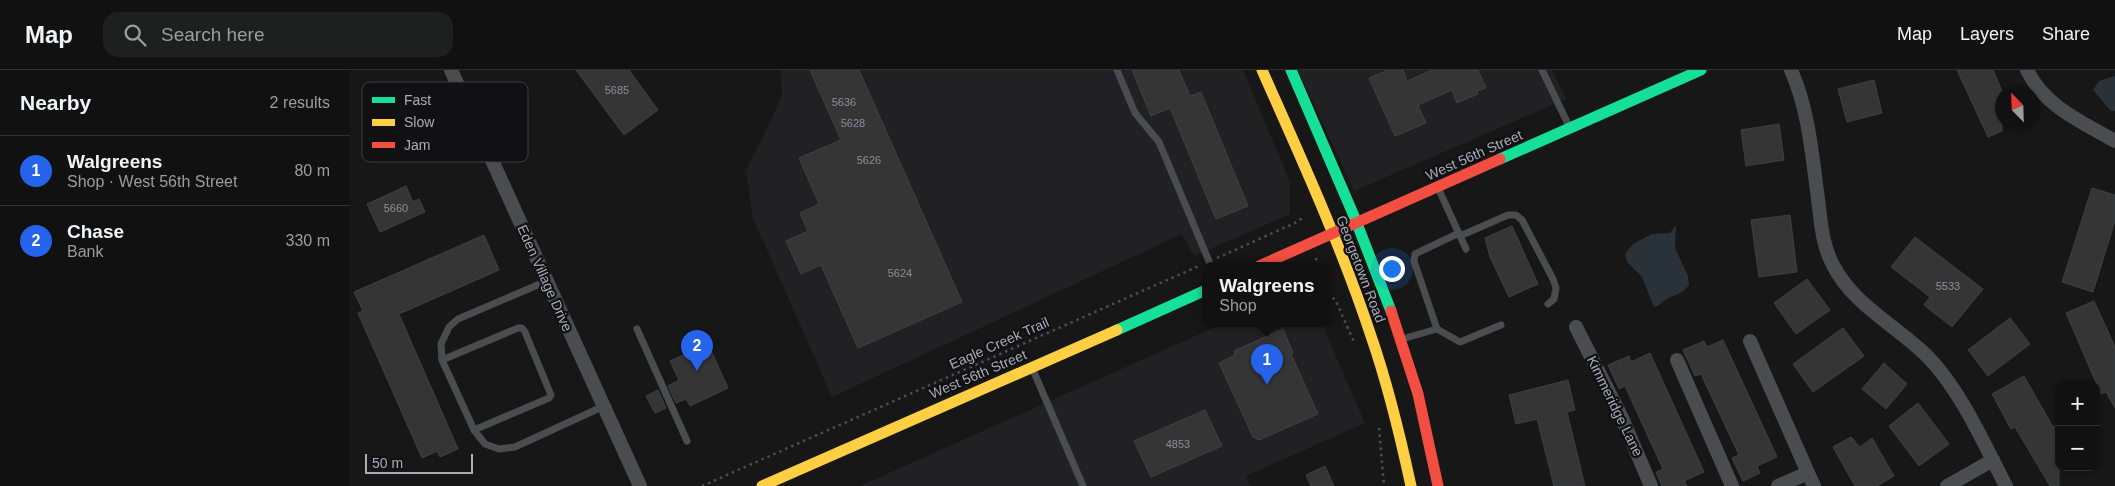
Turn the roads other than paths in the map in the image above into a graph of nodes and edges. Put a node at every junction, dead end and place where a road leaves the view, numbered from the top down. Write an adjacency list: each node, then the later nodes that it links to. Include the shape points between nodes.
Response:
1 (451, 70): 9 (street, Eden Village Drive)
2 (1117, 70): 18 (lane, via 1135,113 1158,142)
3 (1262, 70): 15 (main road, Georgetown Road)
4 (1291, 70): 14 (main road, Georgetown Road)
5 (1542, 70): 10 (lane)
6 (1701, 70): 10 (main road, West 56th Street)
7 (1791, 70): 35 (street, via 1807,118 1824,240 1833,266 1850,290 1938,368)
8 (2027, 70): 11 (street, via 2036,86 2055,106)
9 (456, 82)
10 (1570, 128): 13 (main road, West 56th Street)
11 (2115, 142)
12 (493, 162): 20 (street, Eden Village Drive)
13 (1438, 187): 14 (main road, West 56th Street); 16 (lane)
14 (1357, 223): 15 (main road, West 56th Street); 27 (main road, Georgetown Road)
15 (1332, 234): 19 (main road, West 56th Street); 40 (main road, Georgetown Road, via 1384,375)
16 (1459, 234): 17 (lane); 22 (lane, via 1508,215 1516,215 1522,220 1553,279 1556,288 1554,299); 26 (lane, via 1415,254 1414,261)
17 (1466, 248)
18 (1209, 262)
19 (1268, 262)
20 (547, 280): 29 (lane, via 458,319 449,327 442,344); 32 (street, Eden Village Drive)
21 (1202, 292): 31 (main road, West 56th Street)
22 (1548, 304)
23 (1500, 325): 26 (lane, via 1460,342)
24 (1576, 327): 42 (street, Kimmeridge Lane, via 1622,418)
25 (637, 329): 34 (lane)
26 (1437, 329): 27 (lane)
27 (1401, 339): 41 (main road, Georgetown Road, via 1425,422)
28 (1750, 341): 36 (street)
29 (442, 360): 33 (lane); 33 (lane, via 518,328 525,332 552,395)
30 (1677, 360): 43 (street)
31 (1032, 367): 38 (main road, West 56th Street); 39 (lane)
32 (604, 406): 33 (lane, via 515,447 499,449 485,444); 37 (street, Eden Village Drive)
33 (474, 430)
34 (686, 441)
35 (1993, 460): 46 (street); 47 (street)
36 (1808, 473): 44 (street); 45 (street)
37 (640, 486)
38 (762, 486)
39 (1082, 486)
40 (1411, 486)
41 (1438, 486)
42 (1651, 486)
43 (1732, 486)
44 (1778, 486)
45 (1814, 486)
46 (1947, 486)
47 (2006, 486)

